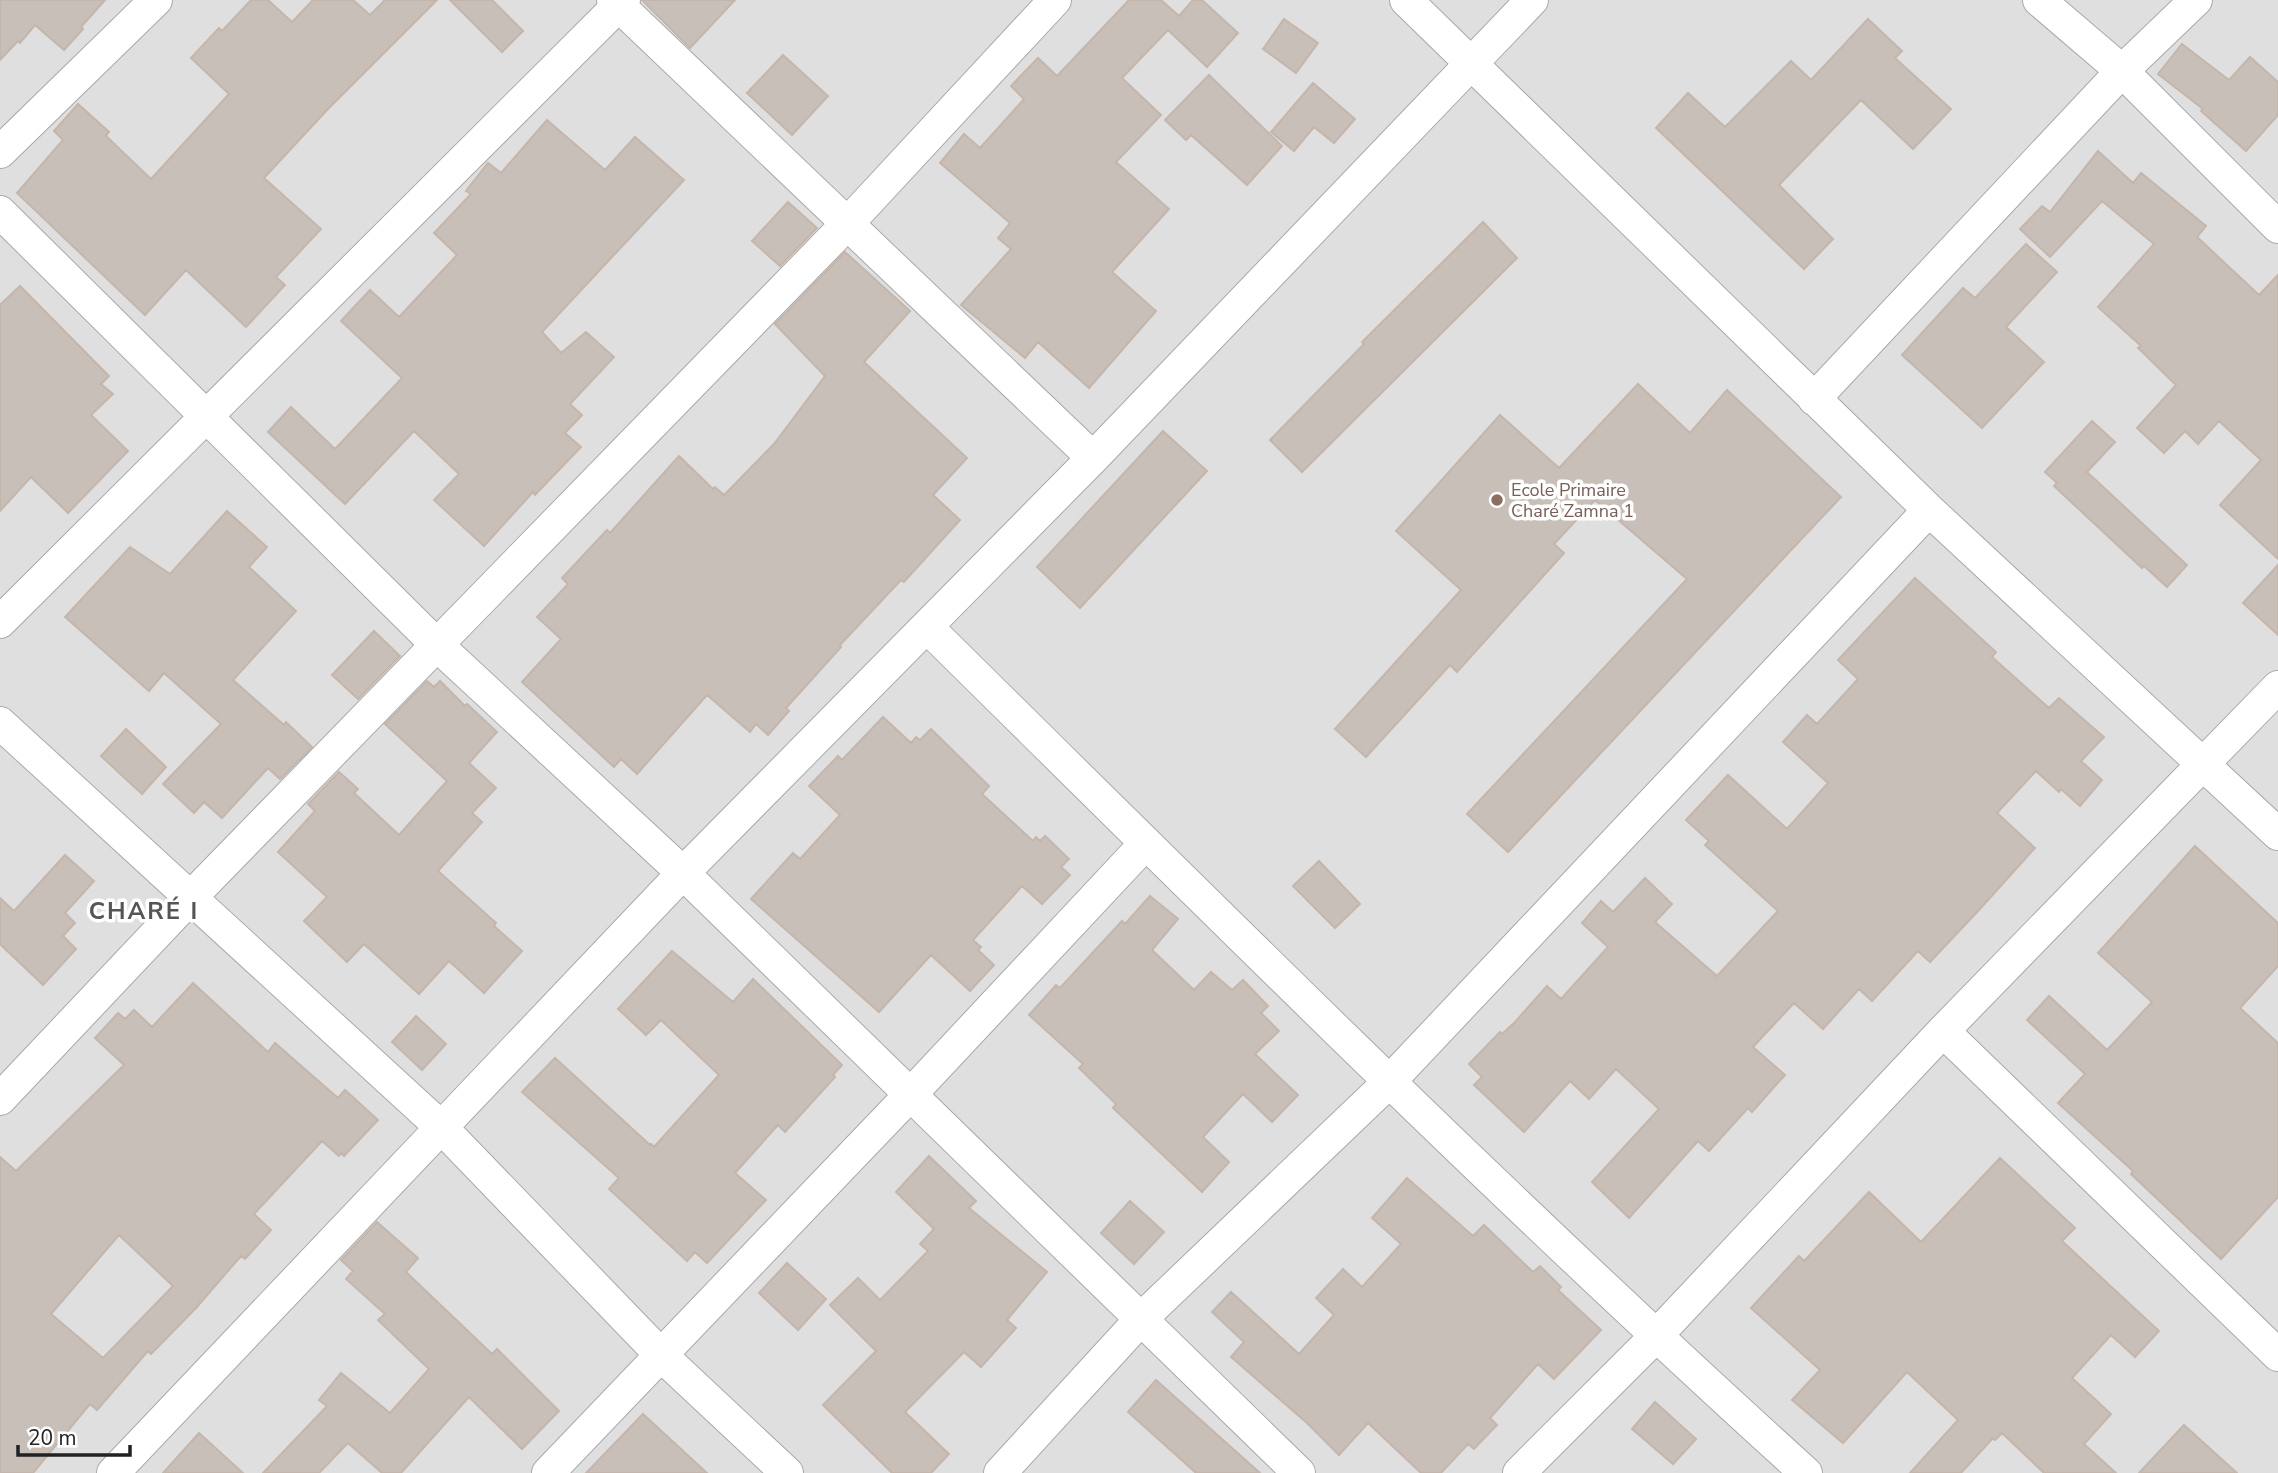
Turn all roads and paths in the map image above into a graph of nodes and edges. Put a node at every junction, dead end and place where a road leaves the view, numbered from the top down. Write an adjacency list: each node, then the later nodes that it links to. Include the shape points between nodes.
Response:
1 (156, 0): 10 (street)
2 (1055, 0): 12 (street)
3 (1406, 0): 8 (street)
4 (1532, 0): 8 (street)
5 (2039, 0): 9 (street)
6 (2196, 0): 9 (street)
7 (618, 2): 12 (street); 15 (street)
8 (1471, 64): 14 (street); 16 (street)
9 (2122, 71): 13 (street); 14 (street)
10 (0, 152)
11 (0, 212): 15 (street)
12 (847, 224): 16 (street); 20 (street)
13 (2278, 227)
14 (1814, 399): 17 (street)
15 (206, 416): 18 (street); 20 (street)
16 (1093, 458): 19 (street)
17 (1929, 510): 23 (street); 29 (street)
18 (0, 622)
19 (927, 627): 25 (street); 26 (street)
20 (437, 645): 26 (street); 27 (street)
21 (2278, 687): 23 (street)
22 (0, 723): 27 (street)
23 (2203, 765): 24 (street); 28 (street)
24 (2278, 834)
25 (1146, 843): 29 (street); 30 (street)
26 (683, 873): 30 (street); 32 (street)
27 (191, 897): 31 (street); 32 (street)
28 (1943, 1031): 34 (street); 35 (street)
29 (1389, 1082): 33 (street); 34 (street)
30 (910, 1095): 33 (street); 36 (street)
31 (0, 1099)
32 (442, 1128): 36 (street); 37 (street)
33 (1141, 1319): 40 (street); 41 (street)
34 (1655, 1337): 42 (street); 43 (street)
35 (2278, 1355)
36 (662, 1356): 38 (street); 39 (street)
37 (113, 1473)
38 (548, 1473)
39 (787, 1473)
40 (1000, 1473)
41 (1299, 1473)
42 (1519, 1473)
43 (1805, 1473)

